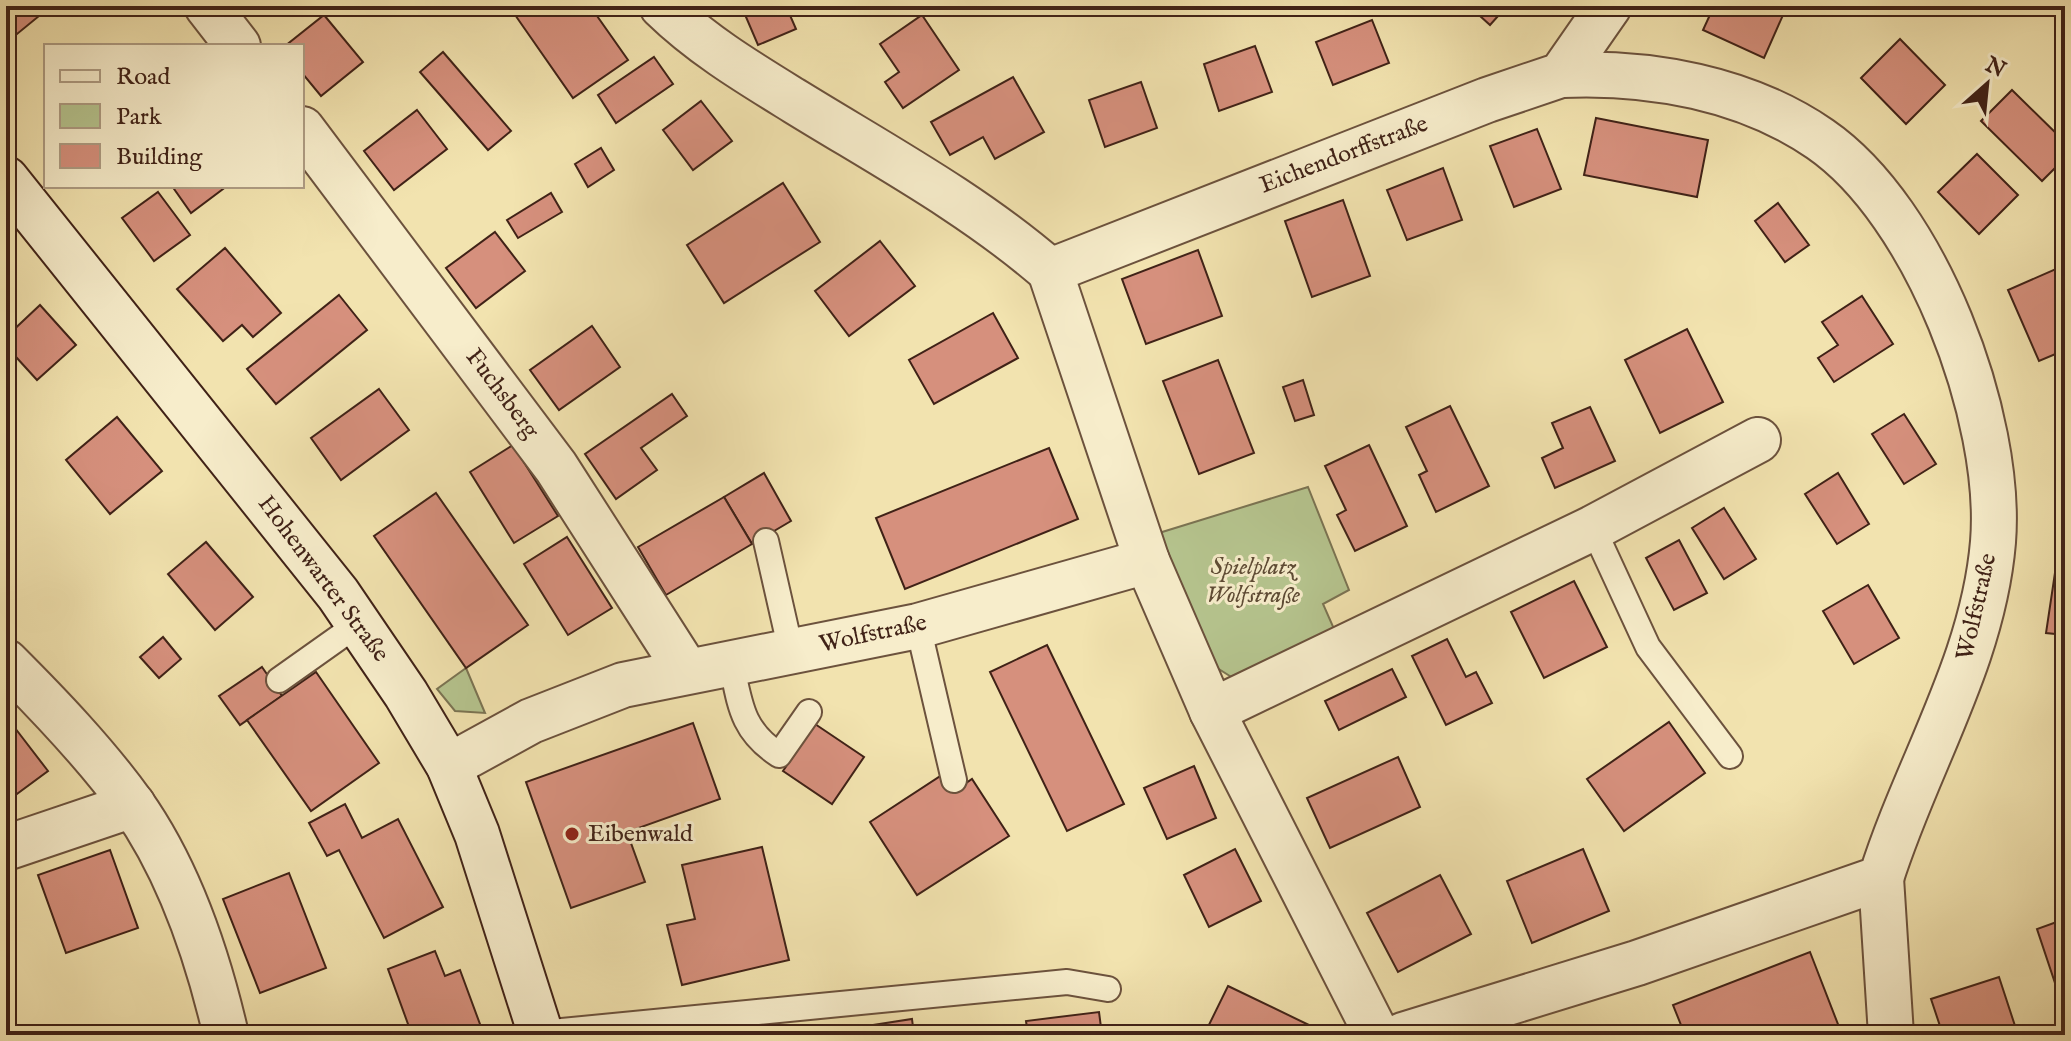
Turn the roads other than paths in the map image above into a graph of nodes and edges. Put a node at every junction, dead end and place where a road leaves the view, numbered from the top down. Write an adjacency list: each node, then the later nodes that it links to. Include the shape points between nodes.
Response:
1 (207, 6): 4 (street)
2 (662, 6): 8 (street, via 735,64 1004,230)
3 (1609, 6): 5 (street)
4 (236, 44)
5 (1561, 75): 8 (street, Eichendorffstraße); 27 (street, Wolfstraße, via 1670,80 1750,103 1820,139 1852,165 1881,202 1949,316 1977,400 1994,487 1993,543 1983,602 1961,675)
6 (304, 132): 18 (street, Fuchsberg, via 556,467)
7 (6, 179): 13 (street, Hohenwarter Straße)
8 (1050, 271): 12 (street)
9 (1758, 440): 10 (street)
10 (1593, 528): 20 (street); 22 (lane, via 1648,647)
11 (766, 541): 15 (lane)
12 (1147, 561): 14 (street, Wolfstraße); 20 (street)
13 (358, 624): 19 (lane); 23 (street, Hohenwarter Straße)
14 (918, 626): 15 (street, Wolfstraße); 24 (lane)
15 (791, 651): 17 (street, Wolfstraße)
16 (6, 662): 25 (street)
17 (731, 662): 18 (street, Wolfstraße); 21 (lane, via 747,726 779,755)
18 (686, 670): 23 (street, Wolfstraße, via 573,703)
19 (279, 680)
20 (1212, 711): 31 (street)
21 (809, 712)
22 (1730, 756)
23 (449, 766): 29 (street, Hohenwarter Straße, via 503,907)
24 (954, 780)
25 (133, 805): 26 (street); 30 (street, via 174,877)
26 (6, 848)
27 (1881, 878): 32 (street, via 1637,963); 33 (street)
28 (1108, 989): 29 (lane, via 1067,982)
29 (541, 1034)
30 (226, 1035)
31 (1377, 1035)
32 (1403, 1035)
33 (1891, 1035)

